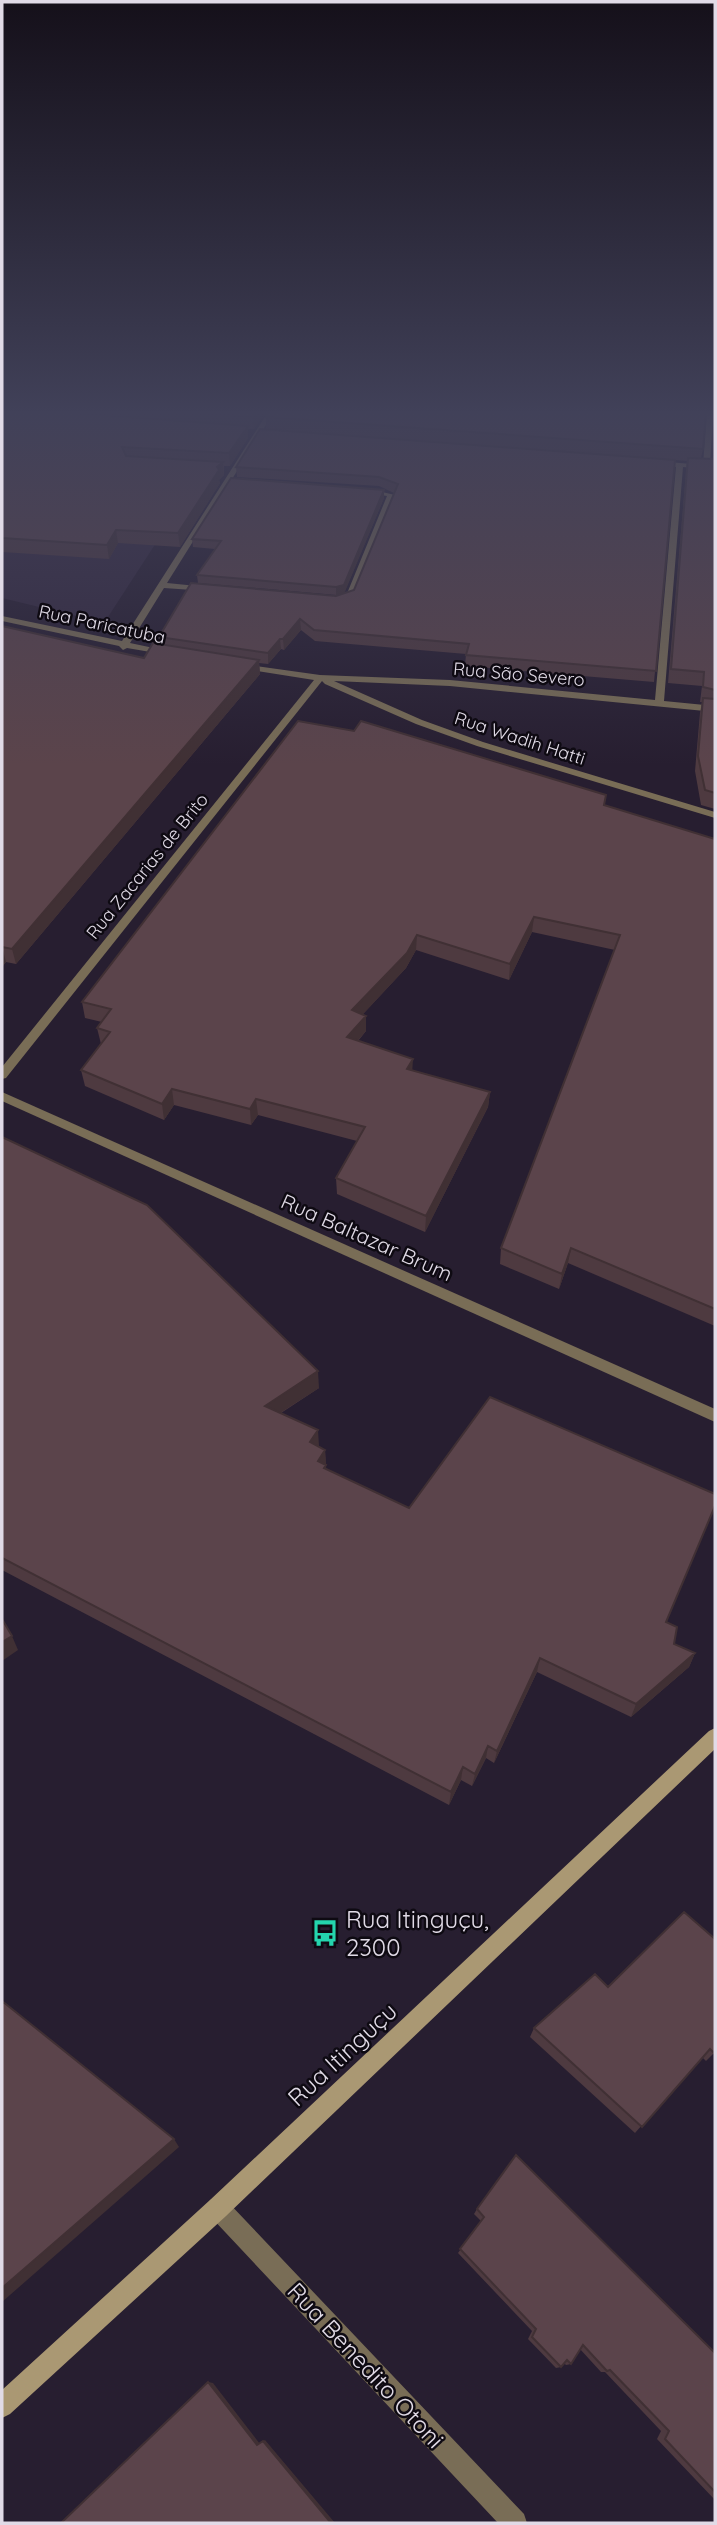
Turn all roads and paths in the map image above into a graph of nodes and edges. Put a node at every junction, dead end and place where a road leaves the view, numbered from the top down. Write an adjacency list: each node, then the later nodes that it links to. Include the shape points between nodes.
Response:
1 (194, 530): 4 (street)
2 (377, 530): 6 (street, via 349,597)
3 (674, 530): 12 (street)
4 (160, 585): 5 (street); 8 (street)
5 (214, 590)
6 (322, 600)
7 (2, 619): 8 (street, Rua Paricatuba)
8 (123, 647): 9 (street, Rua Paricatuba)
9 (178, 656)
10 (233, 664): 11 (street)
11 (320, 678): 12 (street, Rua São Severo, via 450,683); 14 (street, Rua Wadih Hatti, via 480,744); 15 (street, Rua Zacarias de Brito)
12 (659, 704): 13 (street, Rua São Severo)
13 (715, 709)
14 (715, 815)
15 (2, 1075)
16 (2, 1096): 17 (street, Rua Baltazar Brum)
17 (715, 1416)
18 (715, 1737): 19 (main road, Rua Itinguçu)
19 (218, 2208): 20 (main road, Rua Itinguçu); 21 (street, Rua Benedito Otoni)
20 (2, 2406)
21 (515, 2523)

